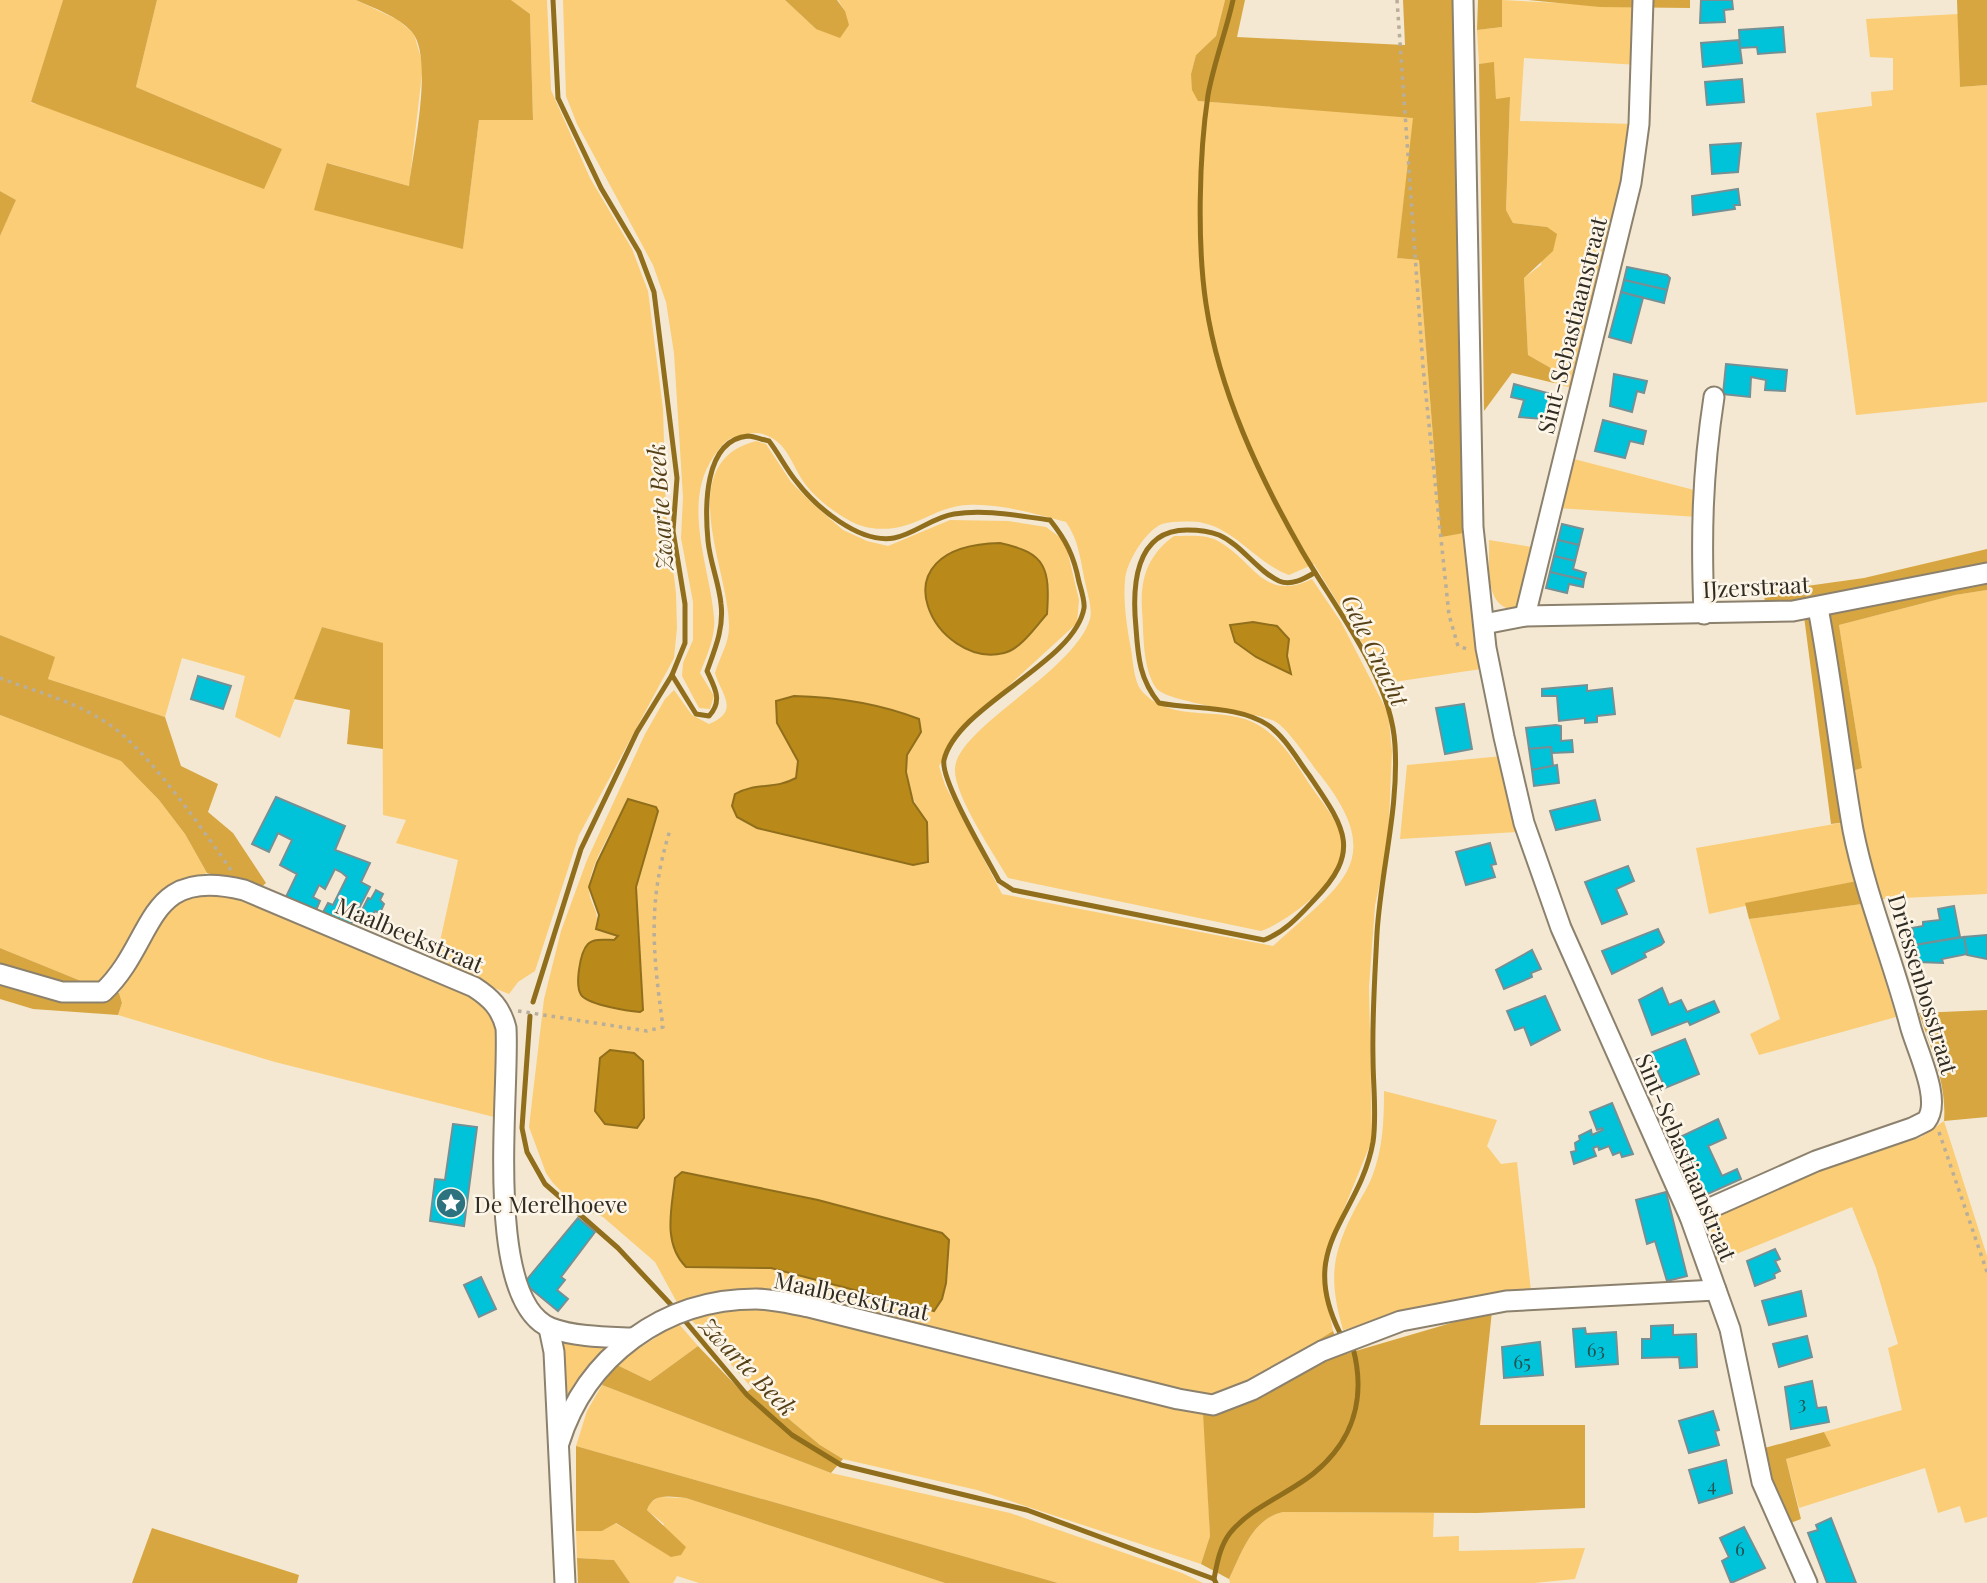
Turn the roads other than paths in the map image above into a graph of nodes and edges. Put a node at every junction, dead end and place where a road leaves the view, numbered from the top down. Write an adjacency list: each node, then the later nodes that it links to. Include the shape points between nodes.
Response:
1 (1464, 0): 8 (street, Sint-Sebastiaanstraat, via 1473,527)
2 (1643, 0): 7 (street, Sint-Sebastiaanstraat, via 1639,124 1631,183)
3 (1714, 397): 6 (street, via 1702,481)
4 (1987, 573): 5 (street, IJzerstraat)
5 (1818, 608): 6 (street, IJzerstraat); 10 (street, Driessenbosstraat, via 1853,831 1932,1093 1931,1116 1912,1128 1816,1161)
6 (1704, 614): 7 (street, IJzerstraat)
7 (1525, 616): 8 (street)
8 (1484, 624): 10 (street, Sint-Sebastiaanstraat, via 1524,823 1541,875)
9 (0, 974): 12 (street, Maalbeekstraat, via 62,992 103,992 167,900 203,883 244,890 474,987 491,999 502,1015 507,1040 503,1134 510,1264 521,1297)
10 (1690, 1217): 11 (street, Sint-Sebastiaanstraat)
11 (1716, 1290): 14 (street, Sint-Sebastiaanstraat, via 1506,1301 1401,1321 1322,1351 1252,1390); 17 (street, via 1730,1329 1762,1482)
12 (549, 1328): 13 (street); 15 (street)
13 (631, 1338): 14 (street, Maalbeekstraat, via 687,1310 757,1299 809,1307); 15 (street, Maalbeekstraat, via 592,1377 566,1421)
14 (1213, 1405)
15 (559, 1443): 16 (street)
16 (565, 1583)
17 (1807, 1583)

